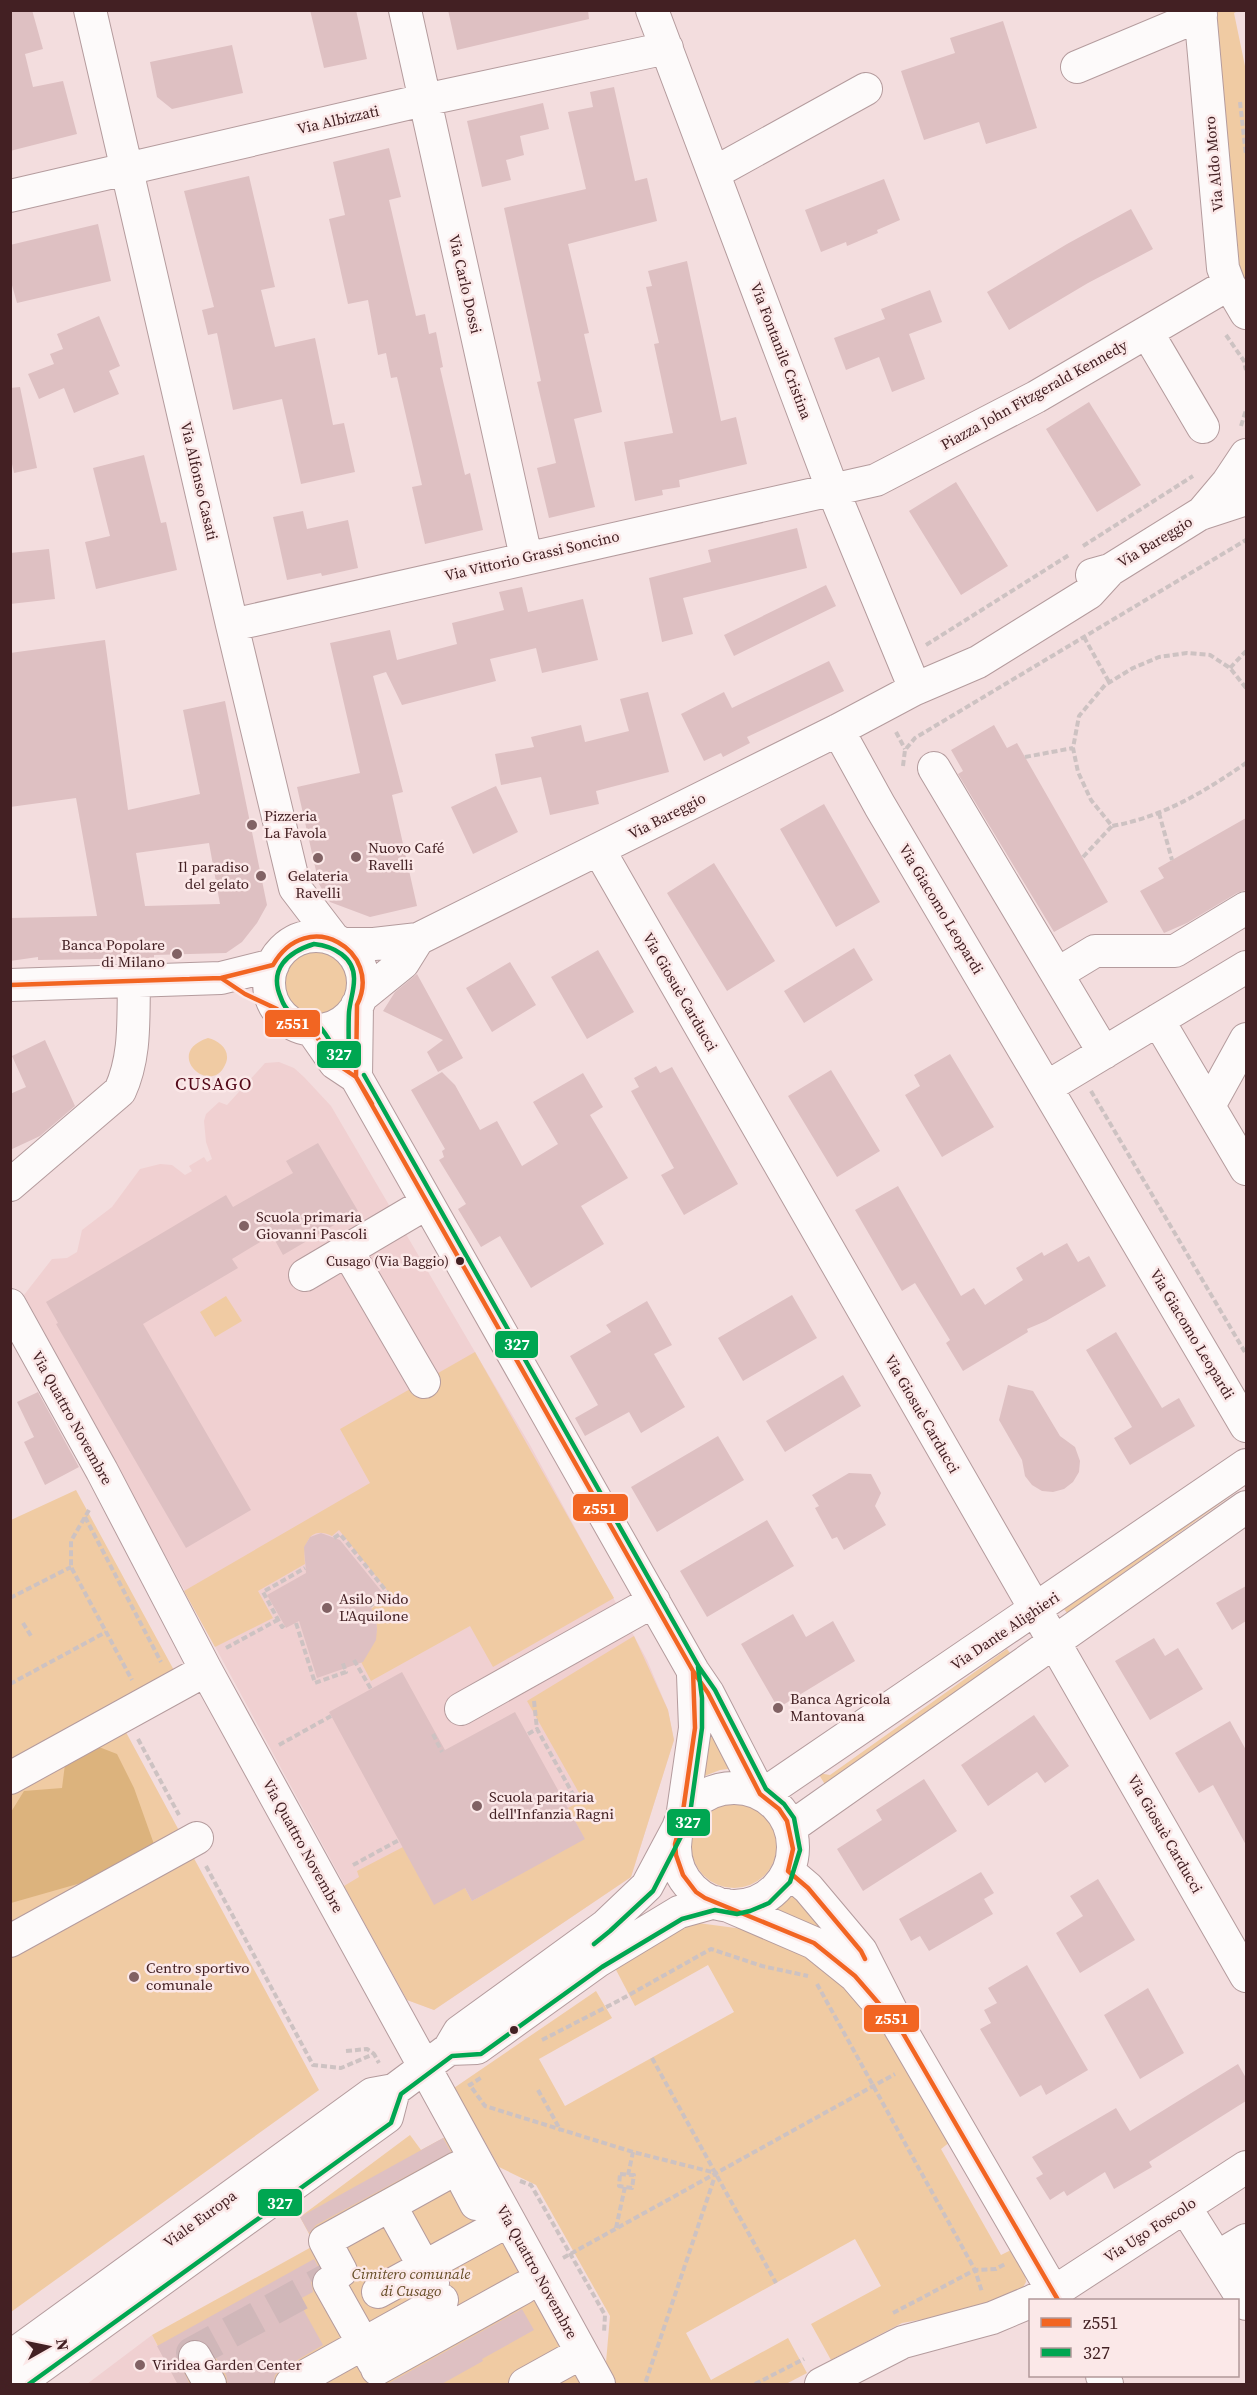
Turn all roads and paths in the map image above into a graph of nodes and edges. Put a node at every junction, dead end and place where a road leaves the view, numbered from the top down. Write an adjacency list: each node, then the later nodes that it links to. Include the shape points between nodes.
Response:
1 (90, 10): 9 (street, Via Alfonso Casati)
2 (405, 10): 8 (street, Via Carlo Dossi)
3 (652, 10): 5 (street, Via Fontanile Cristina)
4 (1201, 13): 6 (street); 12 (street, Via Aldo Moro, via 1223,268)
5 (667, 48): 8 (street, Via Albizzati); 10 (street, Via Fontanile Cristina)
6 (1077, 66)
7 (866, 88): 10 (street)
8 (424, 100): 9 (street, Via Albizzati); 23 (street, Via Carlo Dossi)
9 (126, 168): 11 (street, Via Albizzati); 24 (street, Via Alfonso Casati)
10 (714, 173): 19 (street, Via Fontanile Cristina)
11 (10, 196)
12 (1228, 284): 13 (street, Via Aldo Moro); 14 (street, Piazza John Fitzgerald Kennedy)
13 (1246, 313)
14 (1146, 332): 16 (street); 19 (street, Piazza John Fitzgerald Kennedy, via 1036,397 876,480)
15 (1246, 410): 17 (path)
16 (1203, 427)
17 (1241, 446): 21 (street, Via Bareggio, via 1228,482)
18 (1195, 475): 27 (path, via 933,642)
19 (832, 488): 23 (street, Via Vittorio Grassi Soncino); 27 (street, Via Fontanile Cristina)
20 (1246, 499): 21 (street, Via Bareggio)
21 (1200, 514): 31 (street, Via Bareggio, via 1110,570 1089,592 978,662)
22 (1246, 540): 25 (path)
23 (526, 557): 24 (street, Via Vittorio Grassi Soncino)
24 (232, 625): 46 (street, Via Alfonso Casati, via 295,888)
25 (1084, 637): 29 (path); 35 (path, via 915,738)
26 (1246, 651): 28 (path)
27 (901, 655): 31 (street, Via Fontanile Cristina)
28 (1230, 668): 29 (path, via 1210,655 1187,653 1159,657); 30 (path)
29 (1109, 682): 34 (path, via 1079,716)
30 (1246, 688)
31 (915, 689): 32 (street, Via Bareggio)
32 (882, 707): 33 (street, Via Bareggio); 35 (path)
33 (838, 730): 41 (street, Via Bareggio); 60 (street, Via Giacomo Leopardi)
34 (1073, 748): 36 (path); 40 (path, via 1078,772 1091,800)
35 (905, 750): 38 (path, via 903,766)
36 (1025, 757)
37 (1246, 763): 39 (path, via 1178,806)
38 (920, 771): 49 (street)
39 (1159, 813): 40 (path); 43 (path)
40 (1112, 826): 42 (path)
41 (599, 850): 45 (street, Via Bareggio); 81 (street, Via Giosuè Carducci)
42 (1083, 856)
43 (1172, 860)
44 (1246, 908): 49 (street, via 1175,951 1095,951)
45 (418, 939): 46 (street, Via Bareggio, via 374,944); 53 (street, via 403,963)
46 (338, 941): 47 (street, via 317,936 301,938 287,946); 53 (street, via 353,954 360,968 363,984)
47 (273, 965): 50 (street); 54 (street, via 269,990)
48 (1246, 967): 55 (street)
49 (1057, 974): 58 (street)
50 (221, 978): 51 (street); 54 (street)
51 (134, 980): 52 (street); 63 (street, via 132,1056 120,1091)
52 (10, 985)
53 (359, 1001): 56 (street, via 338,1024); 59 (street)
54 (277, 1009): 56 (street, via 291,1023)
55 (1158, 1020): 58 (street); 61 (street)
56 (312, 1030): 59 (street, via 335,1063)
57 (1246, 1039): 61 (street)
58 (1090, 1061): 60 (street); 68 (path)
59 (356, 1077): 64 (street)
60 (1047, 1087): 70 (street, Via Giacomo Leopardi)
61 (1209, 1106): 62 (street)
62 (1246, 1169)
63 (10, 1185)
64 (428, 1203): 65 (street); 79 (street)
65 (347, 1250): 66 (street); 69 (street)
66 (305, 1275)
67 (10, 1305): 72 (street, Via Quattro Novembre)
68 (1246, 1354)
69 (424, 1382)
70 (1246, 1426)
71 (1246, 1465): 81 (street, Via Dante Alighieri)
72 (102, 1471): 74 (path, via 100,1492); 90 (street, Via Quattro Novembre)
73 (1246, 1507): 88 (street)
74 (85, 1517): 76 (path, via 70,1541); 94 (path)
75 (334, 1538): 80 (path, via 340,1534 387,1592)
76 (70, 1567): 78 (path); 86 (path)
77 (305, 1568): 82 (path, via 263,1592)
78 (10, 1598)
79 (654, 1601): 92 (street); 96 (street)
80 (370, 1606)
81 (1035, 1610): 88 (street, Via Giosuè Carducci); 104 (street, Via Dante Alighieri)
82 (279, 1619): 85 (path); 90 (path)
83 (23, 1623): 87 (path)
84 (296, 1623): 91 (path, via 315,1683 346,1672)
85 (284, 1625)
86 (106, 1632): 93 (path); 97 (path, via 135,1687)
87 (31, 1636)
88 (1054, 1643): 107 (street); 114 (street, Via Giosuè Carducci)
89 (354, 1660): 95 (path)
90 (212, 1661): 94 (street); 122 (street, Via Quattro Novembre)
91 (342, 1661)
92 (693, 1671): 104 (street); 106 (street, via 695,1728)
93 (10, 1684)
94 (174, 1688): 97 (street)
95 (371, 1689)
96 (461, 1709)
97 (134, 1710): 103 (street); 108 (path, via 135,1735)
98 (331, 1716): 101 (path)
99 (433, 1734): 102 (path)
100 (528, 1734): 105 (path, via 537,1729 575,1798)
101 (270, 1749)
102 (442, 1752)
103 (10, 1778)
104 (761, 1795): 106 (street, via 722,1789 697,1801); 107 (street, via 779,1809)
105 (566, 1803)
106 (681, 1822): 112 (street, via 675,1844 683,1875 696,1892); 117 (street, Viale Europa, via 647,1886 605,1926 459,2032)
107 (790, 1828): 111 (street, via 793,1849)
108 (195, 1840): 113 (street); 119 (path, via 313,2066 341,2068)
109 (399, 1840): 110 (path)
110 (353, 1865)
111 (788, 1870): 112 (street, via 765,1897 748,1904); 116 (street, via 861,1951)
112 (720, 1904): 116 (street, via 814,1942 855,1976); 117 (street, via 679,1912 598,1961 477,2048)
113 (10, 1941)
114 (1246, 1976)
115 (620, 2000): 124 (path, via 711,1949 813,1977)
116 (900, 2028): 121 (street)
117 (449, 2049): 122 (street, Viale Europa)
118 (346, 2051): 119 (path, via 367,2049)
119 (374, 2054): 125 (path)
120 (652, 2058): 130 (path)
121 (919, 2060): 124 (path); 147 (street)
122 (423, 2068): 125 (street, Viale Europa); 136 (street, Via Quattro Novembre, via 458,2125)
123 (470, 2085): 127 (path, via 485,2106)
124 (873, 2086): 130 (path); 141 (path)
125 (394, 2090): 151 (street, Viale Europa, via 372,2094); 156 (street, Viale Europa, via 387,2117)
126 (538, 2090): 127 (path)
127 (561, 2131): 128 (path)
128 (633, 2152): 130 (path); 131 (path)
129 (1246, 2167): 135 (street, Via Ugo Foscolo)
130 (716, 2173): 137 (path); 145 (path); 160 (path)
131 (628, 2175): 133 (path, via 620,2174 619,2186); 133 (path, via 634,2175 632,2188)
132 (520, 2181): 139 (path, via 531,2185)
133 (625, 2187): 137 (path)
134 (390, 2205): 136 (street, via 457,2168); 140 (street); 144 (street, via 325,2241 341,2271)
135 (1185, 2207): 147 (street, Via Ugo Foscolo); 149 (street)
136 (499, 2225): 140 (street); 143 (street, Via Quattro Novembre)
137 (616, 2228): 139 (path)
138 (1246, 2240): 142 (street, via 1230,2250)
139 (570, 2254): 143 (path); 154 (path, via 604,2315)
140 (424, 2266): 146 (street); 150 (street)
141 (975, 2270)
142 (1246, 2279)
143 (530, 2280): 150 (street); 154 (street, Via Quattro Novembre)
144 (334, 2283): 146 (street, via 363,2276); 153 (street)
145 (776, 2283)
146 (375, 2293): 153 (street, via 372,2308 377,2317)
147 (1044, 2299)
148 (1029, 2304): 161 (street, via 903,2342)
149 (1246, 2304)
150 (449, 2313): 153 (street)
151 (10, 2357)
152 (195, 2357): 157 (street)
153 (370, 2357): 155 (street)
154 (581, 2360): 158 (street); 159 (street, Via Quattro Novembre)
155 (293, 2384)
156 (17, 2385)
157 (210, 2385)
158 (525, 2385)
159 (599, 2385)
160 (645, 2385)
161 (821, 2385)

